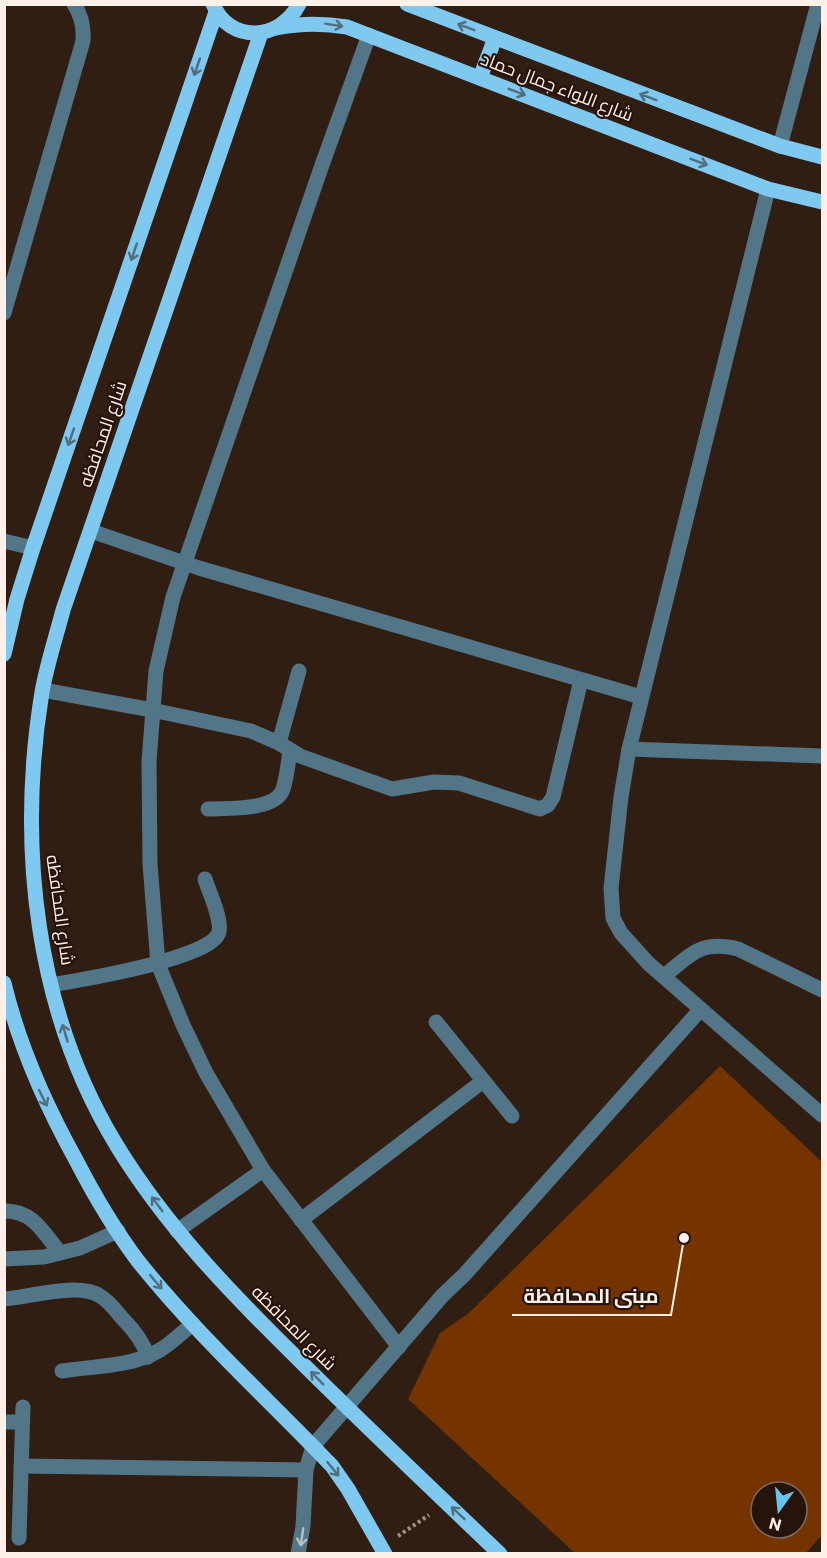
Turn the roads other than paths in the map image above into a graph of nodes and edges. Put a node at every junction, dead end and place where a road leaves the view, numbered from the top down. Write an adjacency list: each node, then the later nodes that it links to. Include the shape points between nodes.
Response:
1 (74, 4): 15 (street, via 82,20 83,41)
2 (298, 4): 6 (main road, via 289,20)
3 (406, 4): 9 (main road, شارع اللواء جمال حماد, one-way to 3)
4 (818, 4): 11 (street)
5 (214, 8): 7 (main road, via 236,29); 18 (main road, شارع المحافظه, one-way to 18)
6 (276, 28): 7 (main road, شارع اللواء جمال حماد); 8 (main road, شارع اللواء جمال حماد, one-way to 8, via 324,23)
7 (261, 33): 16 (main road, شارع المحافظه)
8 (369, 34): 10 (main road, شارع اللواء جمال حماد); 19 (street)
9 (495, 38): 10 (main road); 11 (main road, شارع اللواء جمال حماد, one-way to 9)
10 (480, 78): 13 (main road, شارع اللواء جمال حماد, one-way to 13)
11 (780, 146): 12 (main road, شارع اللواء جمال حماد)
12 (822, 157)
13 (768, 189): 14 (main road, شارع اللواء جمال حماد); 24 (street)
14 (822, 202)
15 (4, 313)
16 (91, 531): 19 (street); 23 (main road, شارع المحافظه, via 63,610)
17 (4, 541): 18 (street)
18 (33, 548): 20 (main road, شارع المحافظه)
19 (185, 563): 22 (street); 25 (street, via 163,634)
20 (4, 654)
21 (299, 671): 26 (street)
22 (581, 680): 24 (street); 26 (street, via 554,797 540,809 446,781 392,789)
23 (42, 690): 25 (street); 34 (main road, شارع المحافظه, via 32,785 31,844 36,903)
24 (642, 697): 27 (street)
25 (152, 710): 26 (street, via 251,731); 31 (street, via 150,864)
26 (284, 747): 29 (street, via 283,790 275,800 263,805)
27 (629, 749): 28 (street); 32 (street, via 610,903 621,933)
28 (822, 756)
29 (208, 809)
30 (205, 879): 31 (street, via 219,922 216,939)
31 (158, 964): 34 (street); 41 (street, via 206,1073)
32 (664, 976): 35 (street, via 697,950 724,946); 36 (street)
33 (5, 985): 44 (main road, one-way to 44, via 40,1093)
34 (51, 985): 45 (main road, شارع المحافظه, one-way to 34, via 117,1146 92,1100 72,1053)
35 (822, 990)
36 (701, 1009): 39 (street); 50 (street)
37 (436, 1022): 38 (street)
38 (483, 1081): 40 (street); 43 (street)
39 (822, 1115)
40 (512, 1116)
41 (263, 1170): 43 (street); 45 (street)
42 (4, 1211): 46 (street, via 29,1216)
43 (301, 1220): 50 (street)
44 (118, 1231): 46 (street); 49 (main road, one-way to 49)
45 (177, 1231): 53 (main road, شارع المحافظه, one-way to 45, via 221,1283)
46 (60, 1253): 47 (street)
47 (4, 1259)
48 (4, 1299): 51 (street, via 81,1289 95,1293 134,1330)
49 (193, 1323): 51 (street); 55 (main road)
50 (399, 1347): 53 (street)
51 (148, 1357): 52 (street)
52 (62, 1371)
53 (346, 1407): 55 (street); 61 (main road, شارع المحافظه, one-way to 53)
54 (4, 1422): 56 (street, via 22,1414)
55 (313, 1446): 57 (street); 59 (main road, one-way to 59, via 348,1489)
56 (21, 1466): 57 (street); 58 (street)
57 (306, 1470): 60 (street, one-way to 60)
58 (19, 1538)
59 (383, 1551)
60 (298, 1554)
61 (500, 1554)

